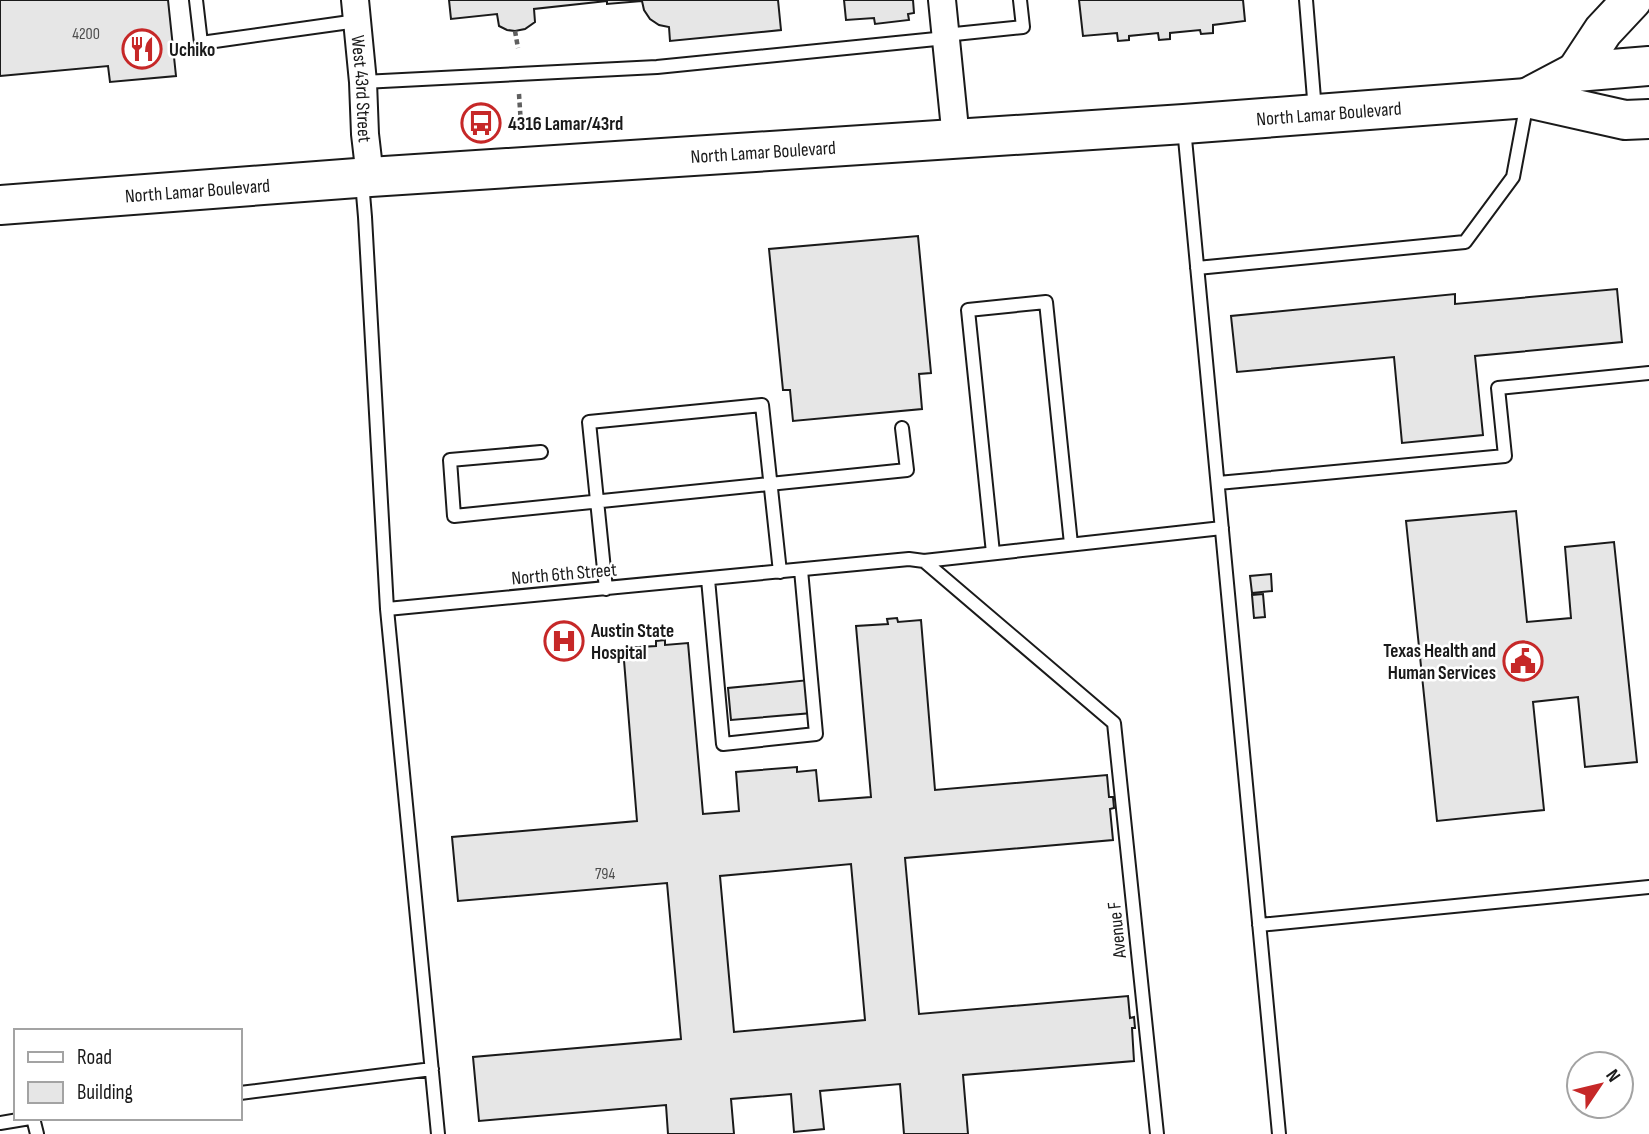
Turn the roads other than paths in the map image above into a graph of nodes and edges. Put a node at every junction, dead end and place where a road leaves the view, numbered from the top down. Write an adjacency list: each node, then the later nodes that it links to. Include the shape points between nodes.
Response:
1 (196, 0): 6 (lane, via 201,43)
2 (942, 0): 7 (street)
3 (1020, 0): 7 (lane, via 1023,27)
4 (1306, 0): 12 (lane)
5 (1632, 0): 9 (main road, via 1603,31)
6 (356, 11): 10 (street, West 43rd Street)
7 (946, 36): 10 (lane, via 657,67); 15 (street)
8 (1649, 66): 9 (main road, North Lamar Boulevard)
9 (1576, 72): 11 (main road, North Lamar Boulevard)
10 (363, 82): 16 (street, West 43rd Street)
11 (1527, 98): 12 (main road, North Lamar Boulevard); 14 (main road, North Lamar Boulevard); 18 (lane, via 1513,177 1465,242)
12 (1315, 113): 13 (main road, North Lamar Boulevard)
13 (1184, 124): 15 (main road, North Lamar Boulevard); 18 (lane)
14 (1641, 124)
15 (956, 139): 16 (main road, North Lamar Boulevard)
16 (366, 178): 17 (main road, North Lamar Boulevard); 33 (lane)
17 (0, 205)
18 (1197, 268): 22 (lane)
19 (1649, 373): 22 (lane, via 1498,388 1505,456)
20 (902, 428): 23 (lane, via 907,470)
21 (541, 452): 24 (lane, via 450,460 454,516)
22 (1218, 483): 25 (lane)
23 (770, 485): 24 (lane); 24 (lane, via 762,405 749,406 589,422); 30 (lane)
24 (597, 501): 32 (lane)
25 (1222, 528): 26 (lane, North 6th Street); 35 (lane)
26 (1071, 544): 27 (lane, North 6th Street); 27 (lane, via 1046,302 968,310)
27 (993, 553): 28 (lane, North 6th Street)
28 (925, 561): 29 (lane, North 6th Street); 41 (lane, Avenue F, via 1114,723)
29 (801, 570): 30 (lane, North 6th Street); 31 (lane, via 816,734 723,744)
30 (780, 572): 31 (lane, North 6th Street)
31 (708, 579): 32 (lane, North 6th Street)
32 (606, 589): 33 (lane, North 6th Street)
33 (387, 609): 36 (lane)
34 (1649, 887): 35 (lane)
35 (1259, 925): 42 (lane)
36 (432, 1069): 37 (lane); 40 (lane)
37 (242, 1093)
38 (19, 1120): 39 (lane)
39 (0, 1123)
40 (438, 1134)
41 (1157, 1134)
42 (1279, 1134)

